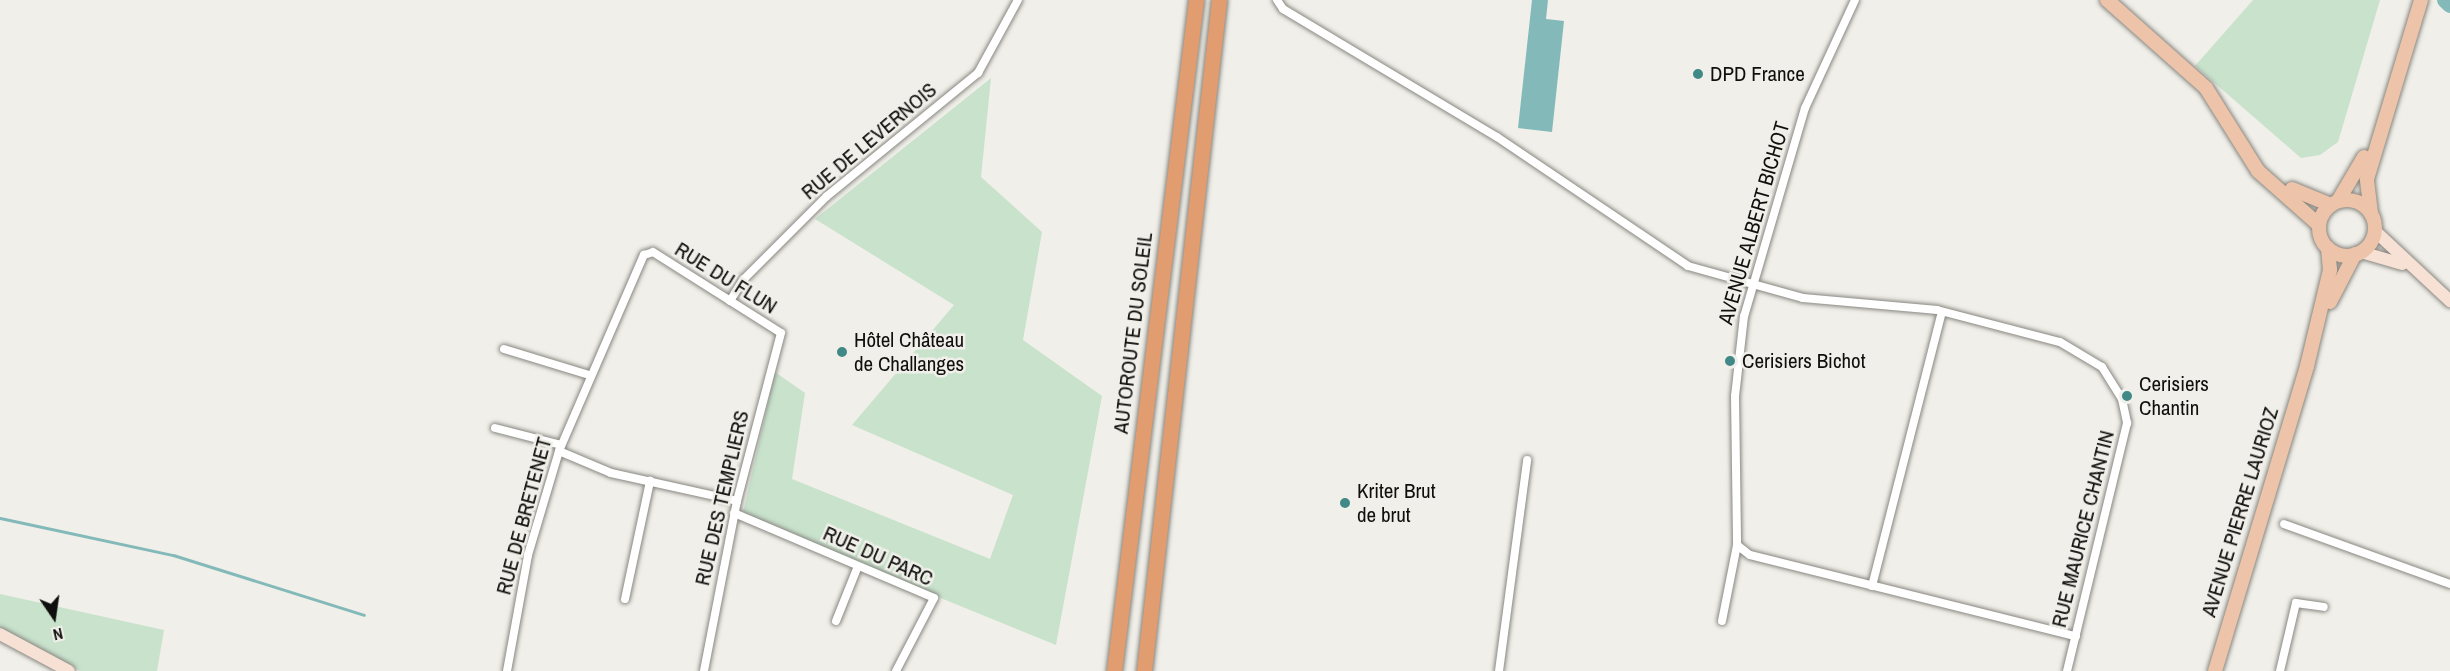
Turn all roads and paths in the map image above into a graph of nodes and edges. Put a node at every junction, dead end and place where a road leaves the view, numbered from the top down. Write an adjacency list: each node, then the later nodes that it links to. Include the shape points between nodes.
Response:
1 (1018, 0): 18 (street, RUE DE LEVERNOIS, via 978,73 827,196 744,279)
2 (1196, 0): 46 (highway, AUTOROUTE DU SOLEIL)
3 (1219, 0): 47 (highway)
4 (1277, 0): 17 (street, RUE MAURICE CHANTIN, via 1283,9 1382,71 1497,137 1668,255)
5 (1855, 0): 17 (street, AVENUE ALBERT BICHOT, via 1805,108)
6 (2106, 0): 8 (main road, via 2206,88)
7 (2417, 3): 9 (main road, via 2362,165); 10 (main road, via 2367,179)
8 (2243, 142): 9 (main road, via 2293,191); 11 (main road, via 2258,171)
9 (2335, 203): 10 (main road, via 2353,201); 11 (main road)
10 (2371, 213): 12 (main road)
11 (2319, 225): 13 (main road)
12 (2375, 231): 15 (main road); 16 (main road)
13 (2328, 248): 15 (main road); 23 (main road, AVENUE PIERRE LAURIOZ, via 2330,270)
14 (653, 252): 18 (street, RUE DU FLUN); 24 (street, RUE DE BRETENET, via 644,255 606,350)
15 (2358, 253): 16 (main road); 23 (main road, AVENUE PIERRE LAURIOZ, via 2333,293)
16 (2409, 267): 19 (main road)
17 (1753, 285): 20 (street, RUE MAURICE CHANTIN, via 1803,298); 32 (street, AVENUE ALBERT BICHOT, via 1735,396)
18 (730, 301): 21 (street, RUE DU FLUN)
19 (2450, 301)
20 (1942, 312): 35 (street); 41 (street, RUE MAURICE CHANTIN, via 2083,353 2102,367 2122,399 2127,423 2122,456)
21 (780, 333): 29 (street, RUE DES TEMPLIERS)
22 (504, 349): 24 (street)
23 (2307, 366): 50 (main road, AVENUE PIERRE LAURIOZ)
24 (589, 375): 26 (street, RUE DE BRETENET)
25 (495, 428): 26 (street)
26 (560, 448): 28 (street, via 611,473); 43 (street, RUE DE BRETENET, via 528,555)
27 (1527, 460): 48 (street)
28 (650, 481): 29 (street); 36 (street)
29 (737, 501): 30 (street, RUE DES TEMPLIERS)
30 (734, 513): 33 (street, RUE DU PARC); 44 (street, RUE DES TEMPLIERS)
31 (2284, 524): 34 (street)
32 (1737, 545): 35 (street, via 1750,555); 39 (street, AVENUE ALBERT BICHOT)
33 (858, 566): 38 (street); 45 (street, RUE DU PARC, via 934,598)
34 (2450, 584)
35 (1872, 586): 41 (street)
36 (625, 599)
37 (2324, 607): 51 (street, via 2296,603)
38 (836, 621)
39 (1722, 621)
40 (0, 634): 42 (main road)
41 (2076, 636): 49 (street, RUE MAURICE CHANTIN)
42 (69, 671)
43 (507, 671)
44 (704, 671)
45 (896, 671)
46 (1114, 671)
47 (1144, 671)
48 (1499, 671)
49 (2067, 671)
50 (2215, 671)
51 (2280, 671)

